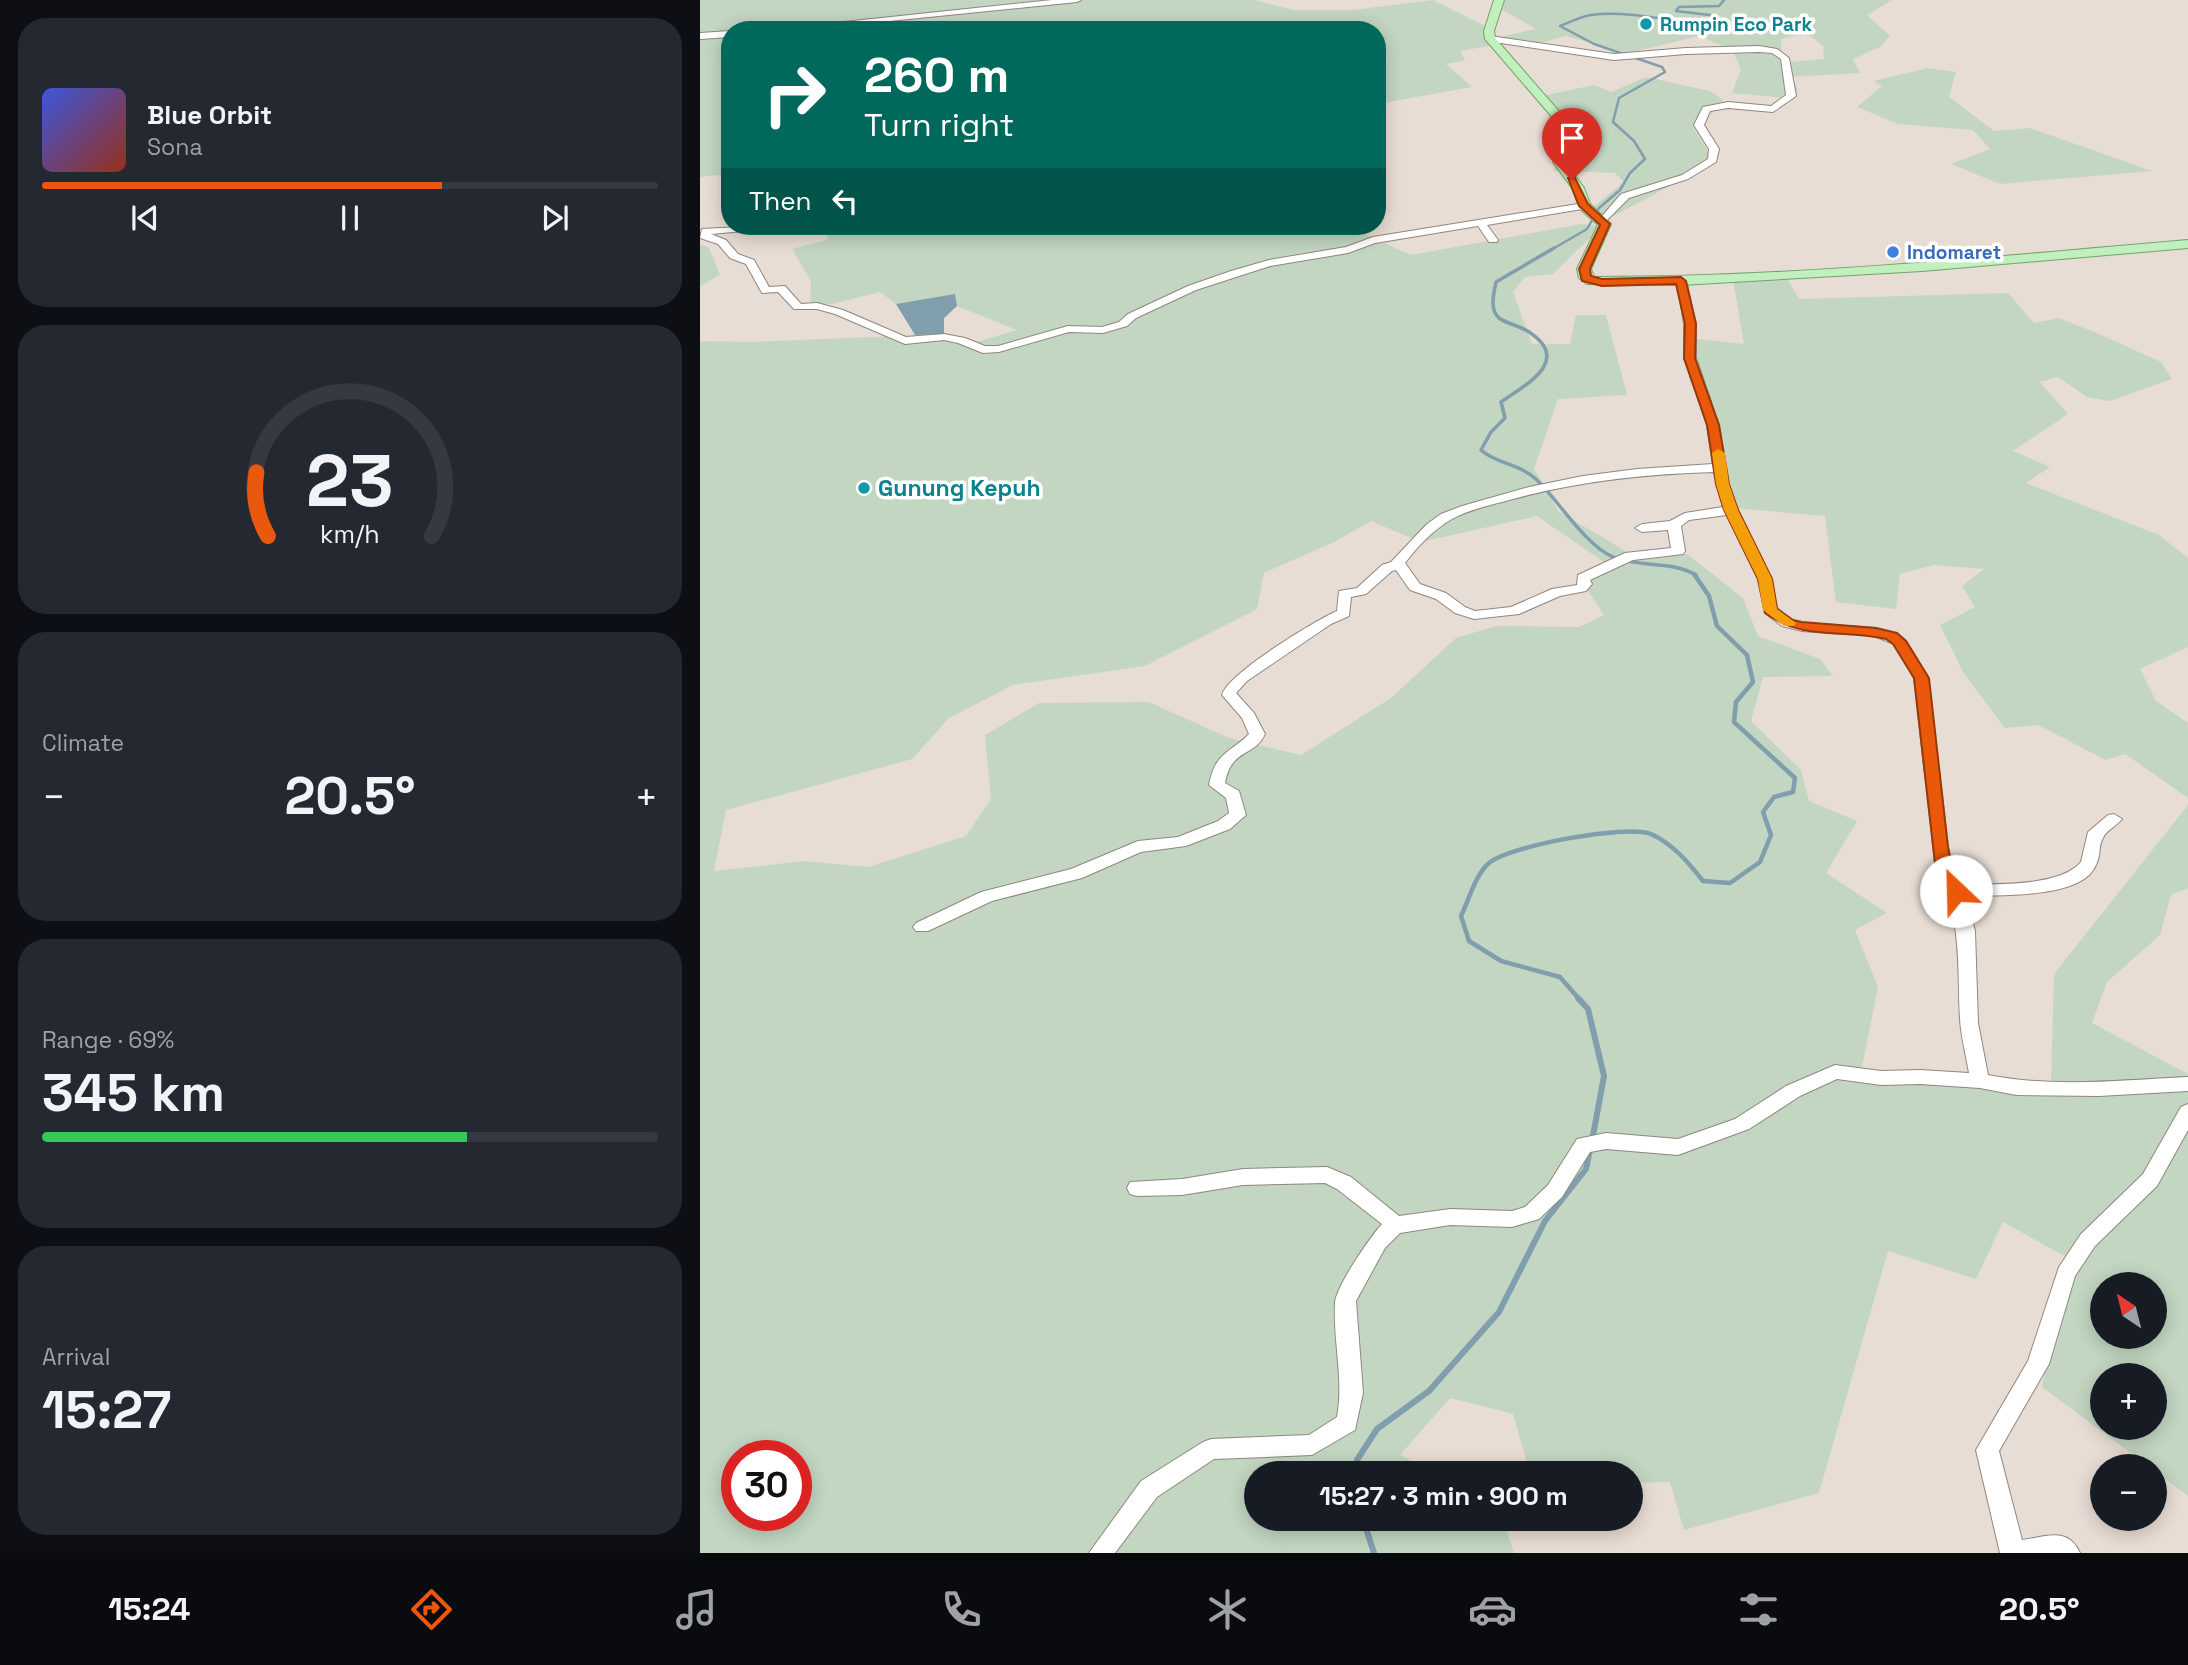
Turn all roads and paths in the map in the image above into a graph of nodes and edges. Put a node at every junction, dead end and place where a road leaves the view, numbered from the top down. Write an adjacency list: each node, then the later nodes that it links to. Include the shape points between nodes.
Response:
1 (1077, 0): 3 (street)
2 (1499, 0): 6 (main road)
3 (881, 21)
4 (721, 35): 5 (street)
5 (700, 36)
6 (1490, 38): 7 (main road, via 1577,139 1559,162); 7 (street, via 1626,57 1686,51 1774,51 1785,58 1791,96 1773,109 1728,105 1706,109 1699,125 1714,149 1710,164 1625,196)
7 (1594, 214): 8 (street); 13 (main road, via 1605,228 1584,269 1586,278)
8 (1480, 222): 10 (street, via 1269,263 1192,288 1104,330 1068,329 983,350 944,337 905,341 839,312 797,307 781,288 766,290 750,262); 11 (street)
9 (721, 231): 10 (street)
10 (700, 233)
11 (1493, 240)
12 (2188, 244): 13 (main road, via 1922,267)
13 (1681, 281): 14 (street, via 1690,324 1690,358 1713,425)
14 (1720, 468): 15 (street); 18 (street, via 1618,473 1539,488 1447,517 1416,541)
15 (1731, 510): 16 (street, via 1685,517); 20 (street, via 1765,579 1774,615 1802,626 1883,634 1899,641 1908,654 1922,678 1940,847 1944,872)
16 (1674, 525): 17 (street); 18 (street, via 1678,551 1623,558 1583,578 1581,588 1557,592 1514,611 1474,615 1460,610 1441,596 1415,587 1403,567)
17 (1642, 528)
18 (1396, 565): 21 (street, via 1360,591 1344,594 1344,613 1242,678 1229,692 1257,734 1219,767 1217,785 1233,795 1238,815 1180,842 1138,847 1076,874 987,895)
19 (2114, 820): 20 (street, via 2094,836 2092,858 2079,874 2049,885)
20 (1956, 891): 22 (street, via 1966,931 1969,1023)
21 (922, 927)
22 (1980, 1080): 23 (street, via 2016,1088); 26 (street, via 1835,1072 1793,1091 1742,1124 1678,1147 1606,1141 1584,1145 1555,1191 1532,1213 1512,1219 1450,1217)
23 (2188, 1084)
24 (2188, 1112): 28 (street, via 2150,1180 2088,1240 2066,1273 2038,1364 1987,1450)
25 (1137, 1188): 26 (street, via 1182,1187 1243,1177 1327,1175 1344,1183)
26 (1394, 1225): 27 (street, via 1378,1242 1345,1300 1352,1393 1346,1423 1312,1445 1211,1449 1149,1489)
27 (1101, 1553)
28 (2012, 1553): 29 (street, via 2063,1546)
29 (2068, 1553)

